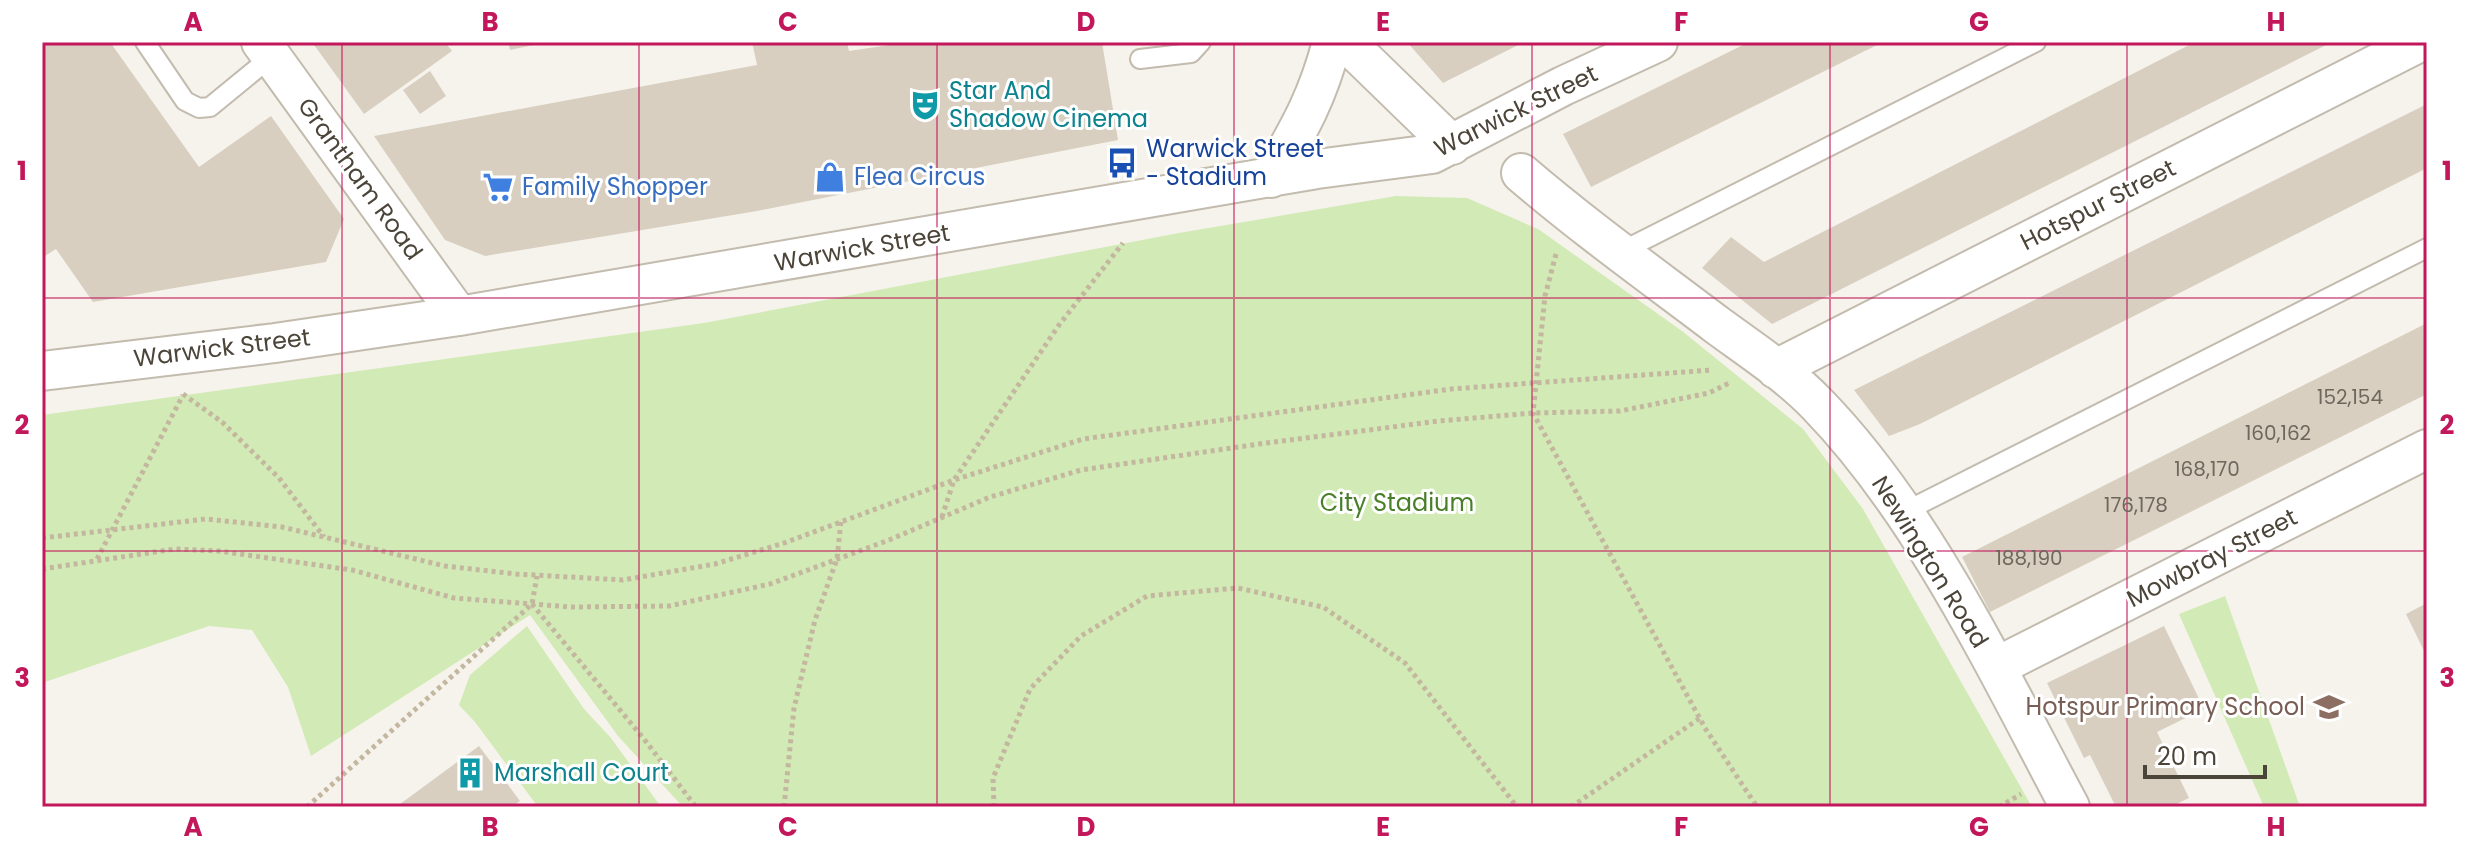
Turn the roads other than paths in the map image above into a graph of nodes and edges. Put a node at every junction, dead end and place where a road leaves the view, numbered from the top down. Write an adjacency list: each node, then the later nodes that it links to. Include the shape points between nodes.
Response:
1 (145, 42): 8 (lane, via 185,101 199,108 210,107)
2 (1201, 42): 9 (lane, via 1191,53)
3 (1332, 42): 12 (street, via 1322,83)
4 (1346, 42): 10 (street)
5 (1658, 42): 10 (street, Warwick Street)
6 (2036, 42): 14 (lane)
7 (2420, 42): 17 (street, Hotspur Street)
8 (266, 49): 15 (street, Grantham Road)
9 (1140, 59)
10 (1452, 145): 12 (street, Warwick Street, via 1432,154)
11 (1521, 173): 14 (street, Newington Road)
12 (1271, 178): 15 (street, Warwick Street)
13 (2427, 248): 19 (lane)
14 (1620, 252): 17 (street, Newington Road)
15 (459, 316): 16 (street, Warwick Street, via 174,354)
16 (49, 360)
17 (1758, 373): 19 (street, Newington Road, via 1816,402)
18 (2427, 449): 20 (street, Mowbray Street)
19 (1904, 512): 20 (street, Newington Road)
20 (1996, 667): 21 (street, Newington Road)
21 (2070, 807)

